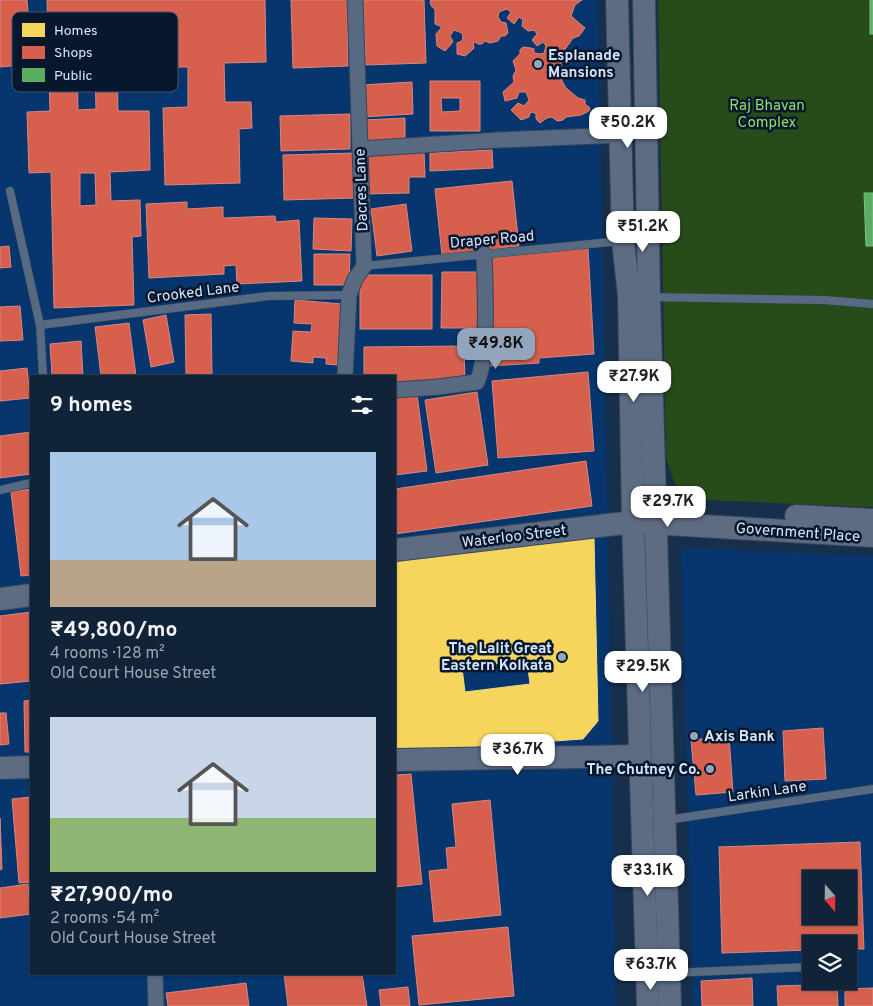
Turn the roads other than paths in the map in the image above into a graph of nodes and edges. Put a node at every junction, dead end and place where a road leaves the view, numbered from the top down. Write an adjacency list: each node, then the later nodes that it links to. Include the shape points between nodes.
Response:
1 (355, 0): 5 (street, Dacres Lane)
2 (617, 0): 4 (main road)
3 (644, 0): 11 (main road)
4 (621, 135): 5 (street); 7 (main road)
5 (360, 149): 9 (street, Dacres Lane)
6 (10, 191): 13 (lane)
7 (623, 241): 8 (lane, Draper Road); 11 (main road)
8 (484, 254): 9 (lane, Draper Road); 16 (street, via 484,352 477,382)
9 (364, 266): 10 (street)
10 (349, 295): 13 (lane, Crooked Lane, via 269,296); 15 (street)
11 (639, 296): 12 (lane); 19 (main road); 20 (main road)
12 (873, 304)
13 (40, 325): 14 (lane)
14 (43, 375)
15 (345, 375)
16 (396, 390)
17 (30, 484): 18 (lane)
18 (0, 490)
19 (633, 514): 20 (main road, Government Place); 23 (main road, Waterloo Street); 26 (main road)
20 (657, 516): 21 (main road); 22 (main road, Government Place); 31 (main road)
21 (873, 520)
22 (873, 536)
23 (396, 550)
24 (30, 595): 25 (main road)
25 (0, 599)
26 (640, 756): 27 (main road); 33 (main road)
27 (396, 760)
28 (30, 767): 29 (main road)
29 (0, 768)
30 (873, 789): 31 (lane, Larkin Lane)
31 (666, 820): 33 (main road)
32 (802, 967): 33 (lane)
33 (657, 974): 36 (main road); 37 (main road)
34 (155, 975): 35 (street)
35 (156, 1006)
36 (648, 1006)
37 (670, 1006)

